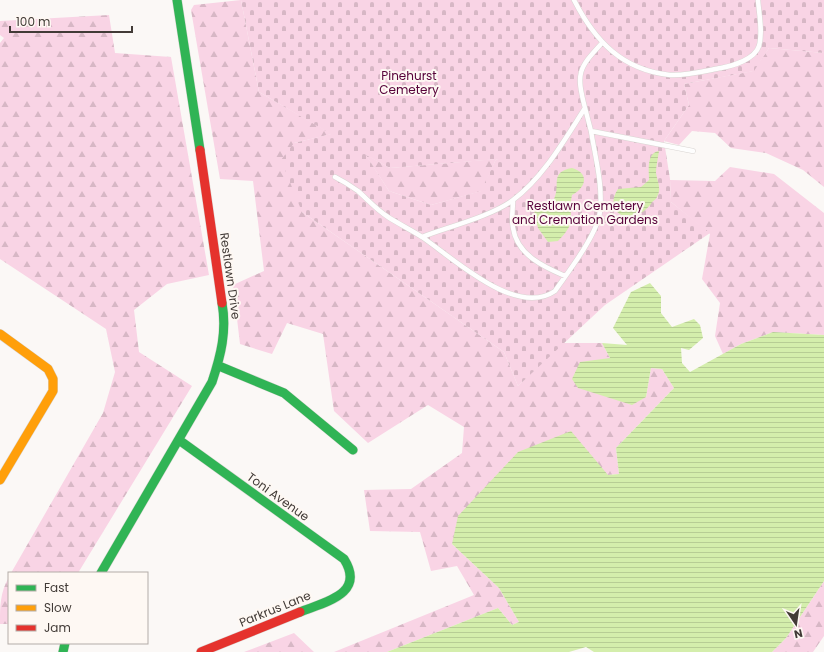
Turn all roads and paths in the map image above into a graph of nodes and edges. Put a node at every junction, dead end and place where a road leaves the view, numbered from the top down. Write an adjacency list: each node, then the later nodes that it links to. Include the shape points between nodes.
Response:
1 (177, 0): 13 (street, Restlawn Drive, via 224,313 224,339)
2 (574, 0): 4 (lane)
3 (758, 0): 4 (lane, via 759,46 744,60 727,68 671,75 647,71 610,52)
4 (602, 43): 5 (lane, via 584,62 581,71 580,91)
5 (585, 108): 6 (lane); 9 (lane, via 539,174)
6 (591, 131): 7 (lane); 11 (lane, via 600,193 600,212 594,231)
7 (693, 150)
8 (335, 177): 10 (lane, via 357,190 387,216)
9 (513, 200): 10 (lane, via 489,212); 11 (lane, via 513,228 518,242 528,255 544,267)
10 (422, 237): 11 (lane, via 470,272 510,293 528,298 548,296 555,291)
11 (565, 276)
12 (0, 334): 16 (street, via 48,369 53,378 53,391)
13 (219, 366): 14 (street, Restlawn Drive, via 205,397); 15 (street, via 284,393)
14 (179, 440): 17 (street, Restlawn Drive); 18 (street, Toni Avenue, via 344,559 349,566)
15 (353, 450)
16 (0, 480)
17 (102, 572)
18 (352, 581): 19 (street, Parkrus Lane, via 339,596)
19 (201, 652)

